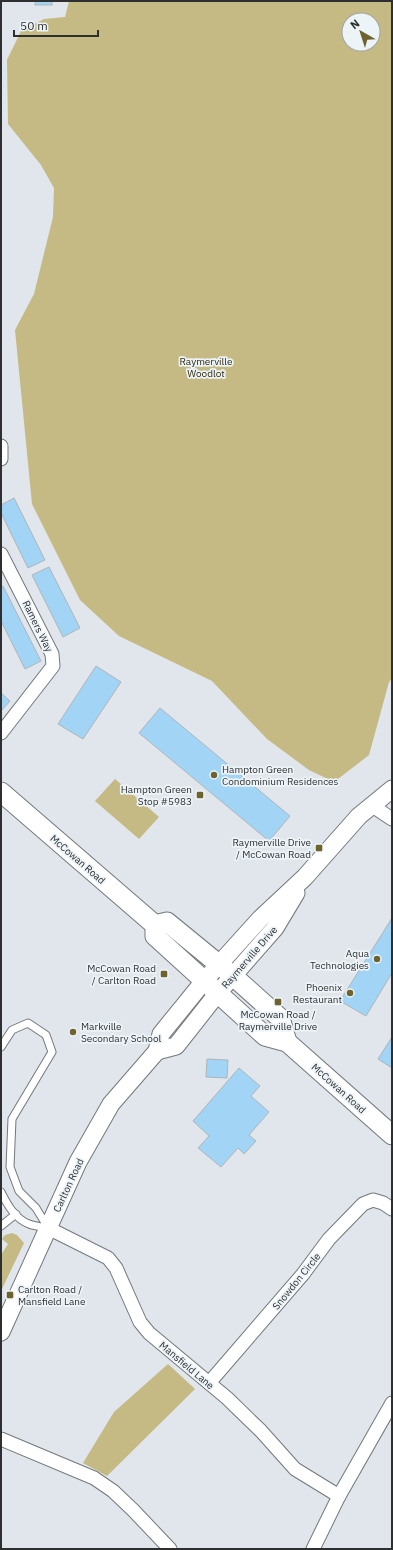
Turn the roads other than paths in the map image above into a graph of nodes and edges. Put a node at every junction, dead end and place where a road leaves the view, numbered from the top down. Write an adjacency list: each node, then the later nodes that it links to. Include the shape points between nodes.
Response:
1 (1, 446): 2 (street)
2 (1, 458)
3 (1, 554): 4 (street, Ramers Way, via 52,654 53,666)
4 (1, 733)
5 (392, 789): 7 (street, Raymerville Drive)
6 (1, 792): 9 (main road, McCowan Road)
7 (371, 805): 8 (street); 10 (street, Raymerville Drive, via 305,877 275,928)
8 (392, 819)
9 (155, 925): 10 (main road, via 167,922); 11 (main road, McCowan Road, via 155,936)
10 (226, 970): 11 (street, Raymerville Drive); 12 (main road, via 280,1018)
11 (211, 988): 12 (main road, McCowan Road, via 264,1036); 19 (street, Carlton Road, via 176,1046 156,1051 111,1104 78,1162)
12 (287, 1042): 14 (main road, McCowan Road)
13 (1, 1046): 19 (lane, via 12,1030 28,1023 46,1035 52,1052 12,1118 10,1167 19,1191 36,1208)
14 (391, 1132)
15 (1, 1192): 17 (lane)
16 (392, 1209): 21 (street, Snowdon Circle, via 373,1200 363,1204 329,1239 303,1274)
17 (16, 1214): 18 (lane); 19 (lane, via 28,1224)
18 (1, 1226)
19 (48, 1228): 20 (street, Carlton Road); 21 (street, Mansfield Lane, via 108,1258 116,1268 140,1322 149,1334)
20 (1, 1332)
21 (209, 1383): 24 (street, Mansfield Lane, via 261,1431 295,1469)
22 (392, 1404): 24 (street)
23 (1, 1439): 25 (street, via 94,1478 113,1491)
24 (339, 1496): 26 (street)
25 (170, 1549)
26 (313, 1549)

